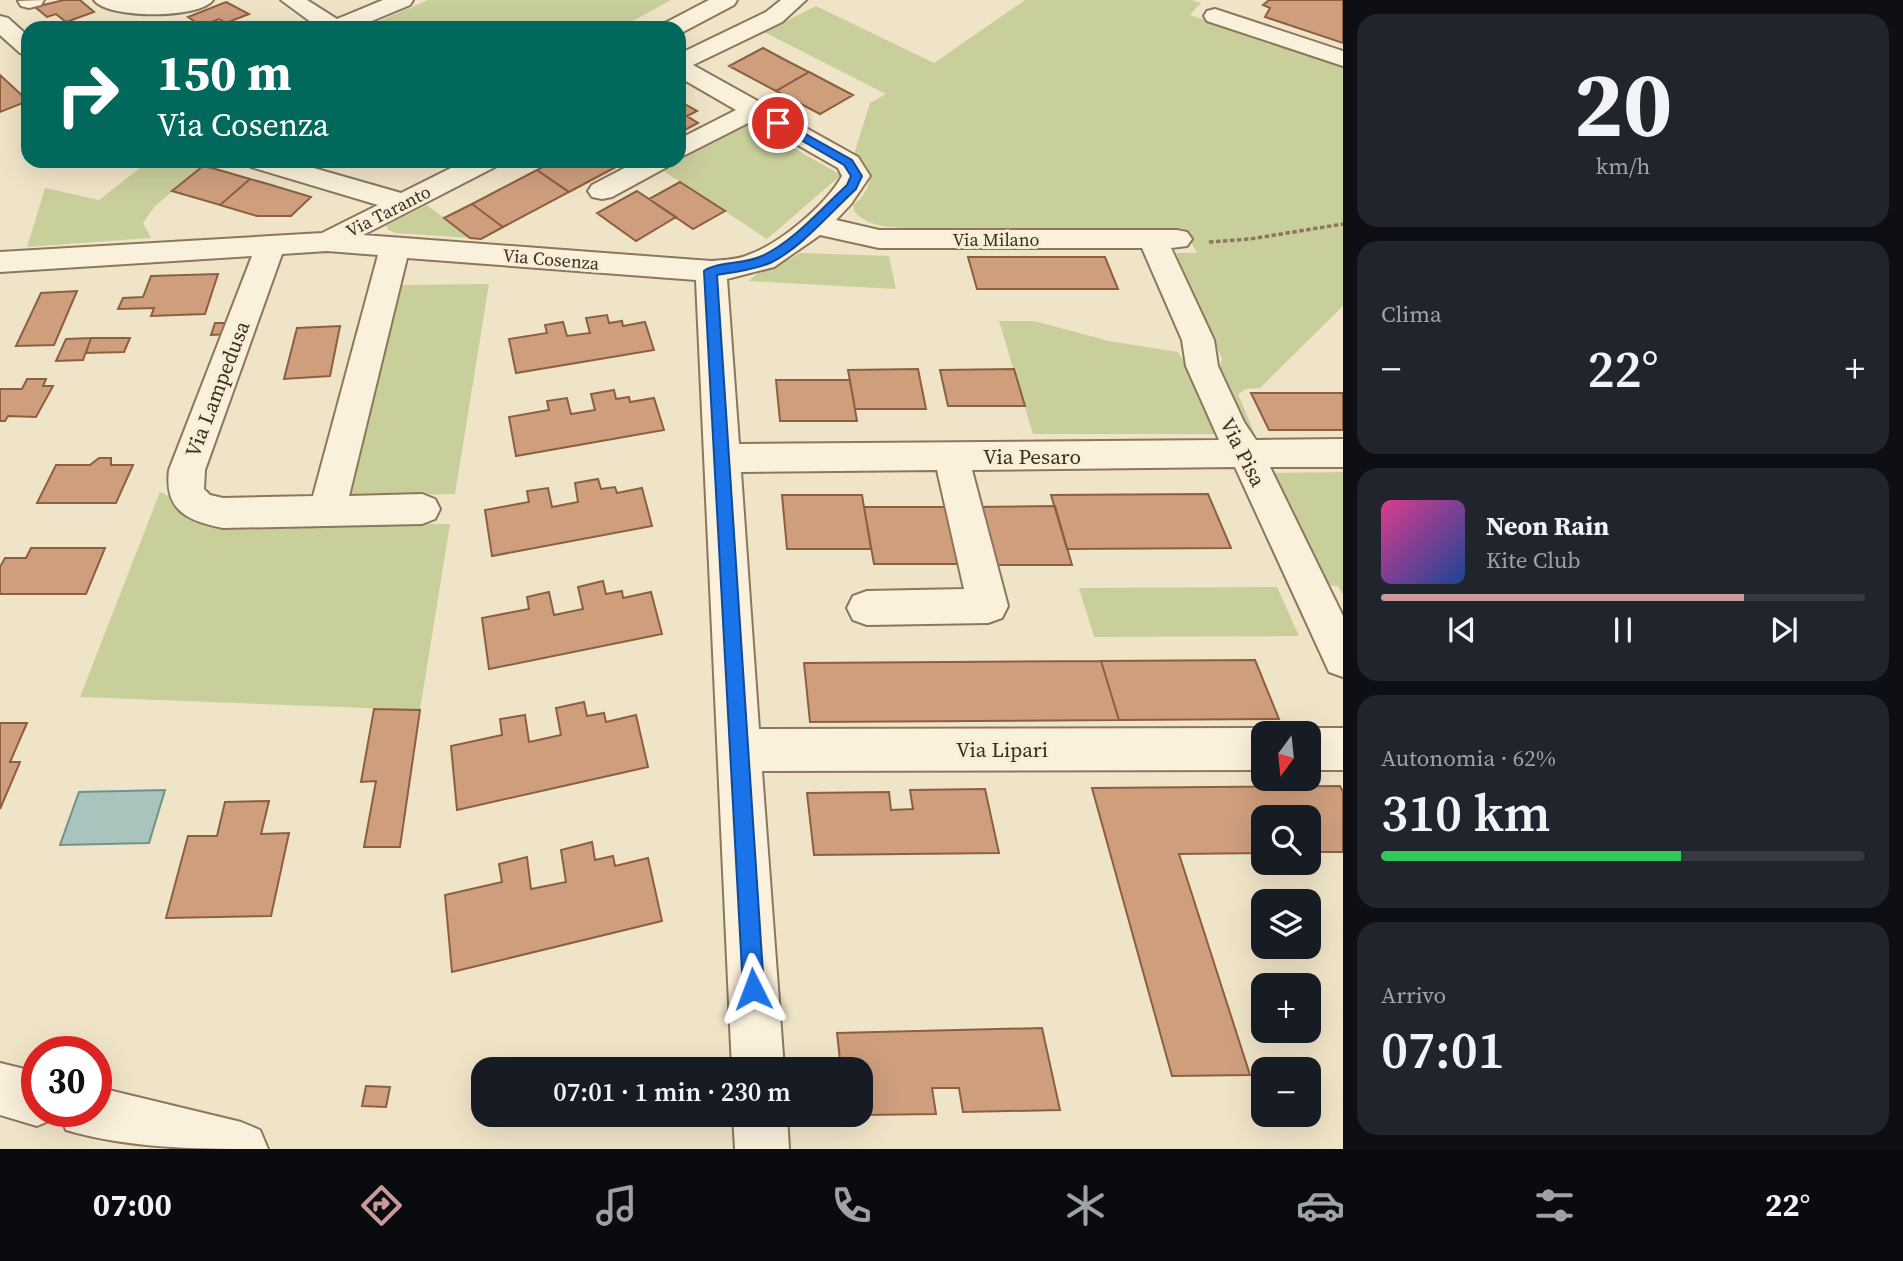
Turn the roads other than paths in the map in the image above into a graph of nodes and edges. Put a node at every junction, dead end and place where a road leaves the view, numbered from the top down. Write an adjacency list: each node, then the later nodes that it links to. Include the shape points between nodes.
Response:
1 (105, 0): 2 (street, via 169,8)
2 (202, 0)
3 (292, 0): 8 (street)
4 (401, 0): 9 (street)
5 (726, 0): 10 (street)
6 (795, 0): 14 (street, via 774,16)
7 (1215, 16): 13 (street)
8 (324, 21)
9 (352, 21)
10 (686, 21)
11 (0, 23): 12 (street)
12 (21, 42)
13 (1343, 59)
14 (686, 61)
15 (686, 63): 16 (street, Via Cosenza)
16 (755, 110): 17 (street); 23 (street, Via Cosenza, via 853,169 852,187)
17 (686, 146)
18 (284, 168): 22 (street)
19 (472, 168): 22 (street, Via Taranto)
20 (645, 168): 21 (street)
21 (602, 191)
22 (403, 203): 25 (street, Via Taranto)
23 (814, 224): 24 (street, Via Milano, via 878,239); 29 (street, Via Cosenza, via 766,260)
24 (1166, 240): 31 (street, Via Pisa, via 1202,366 1228,427)
25 (327, 242): 26 (street, Via Cosenza); 27 (street, Via Cosenza)
26 (271, 245): 28 (street, Via Cosenza); 35 (street, Via Lampedusa, via 184,485 195,505 223,513)
27 (395, 247): 29 (street, Via Cosenza); 35 (street)
28 (0, 262)
29 (710, 271): 33 (street)
30 (1343, 453): 31 (street, Via Pesaro)
31 (1246, 454): 32 (street, Via Pesaro); 37 (street, Via Pisa)
32 (950, 456): 33 (street, Via Pesaro); 36 (street, via 988,606)
33 (722, 458): 41 (street)
34 (422, 509): 35 (street)
35 (327, 511)
36 (867, 608)
37 (1343, 659)
38 (1251, 749): 41 (street, Via Lipari)
39 (1321, 749): 40 (street)
40 (1343, 749)
41 (741, 750): 42 (street)
42 (757, 1057)
43 (0, 1089): 44 (street)
44 (21, 1095)
45 (112, 1118): 47 (street)
46 (761, 1127): 48 (street)
47 (241, 1149)
48 (762, 1149)

